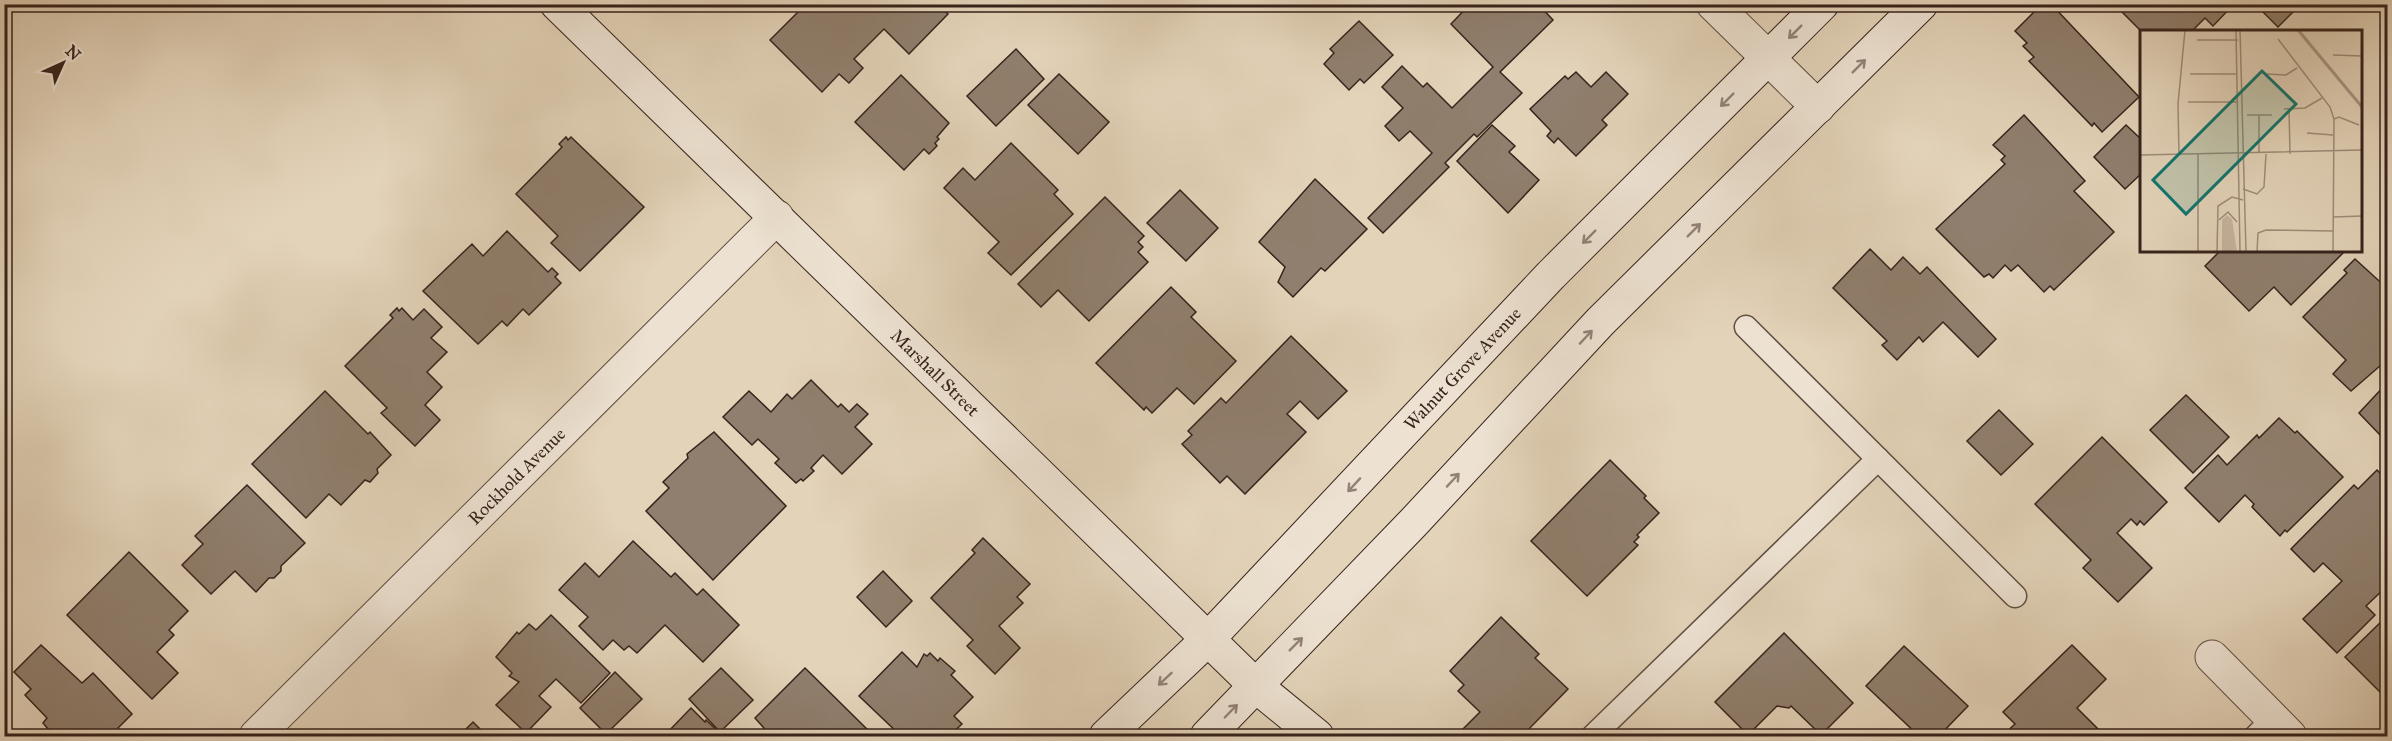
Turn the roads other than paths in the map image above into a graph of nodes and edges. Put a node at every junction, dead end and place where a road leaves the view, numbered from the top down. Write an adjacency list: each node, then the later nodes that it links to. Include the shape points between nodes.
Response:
1 (1713, 4): 5 (main road)
2 (1822, 4): 5 (main road, Walnut Grove Avenue, one-way to 5)
3 (1921, 4): 6 (main road, one-way to 3)
4 (562, 6): 7 (main road, Marshall Street)
5 (1768, 59): 6 (main road); 11 (main road, Walnut Grove Avenue, one-way to 11, via 1551,274)
6 (1818, 107): 13 (main road, one-way to 6, via 1600,322)
7 (777, 217): 11 (main road, Marshall Street); 15 (main road, Rockhold Avenue)
8 (1746, 327): 9 (lane)
9 (1878, 459): 10 (lane); 19 (lane)
10 (2015, 596)
11 (1208, 639): 13 (main road, Marshall Street); 16 (main road, Walnut Grove Avenue, one-way to 16)
12 (2212, 657): 14 (main road)
13 (1256, 686): 17 (main road, one-way to 13); 18 (main road, Marshall Street)
14 (2273, 731)
15 (256, 736)
16 (1106, 736)
17 (1207, 736)
18 (1317, 736)
19 (1593, 736)

